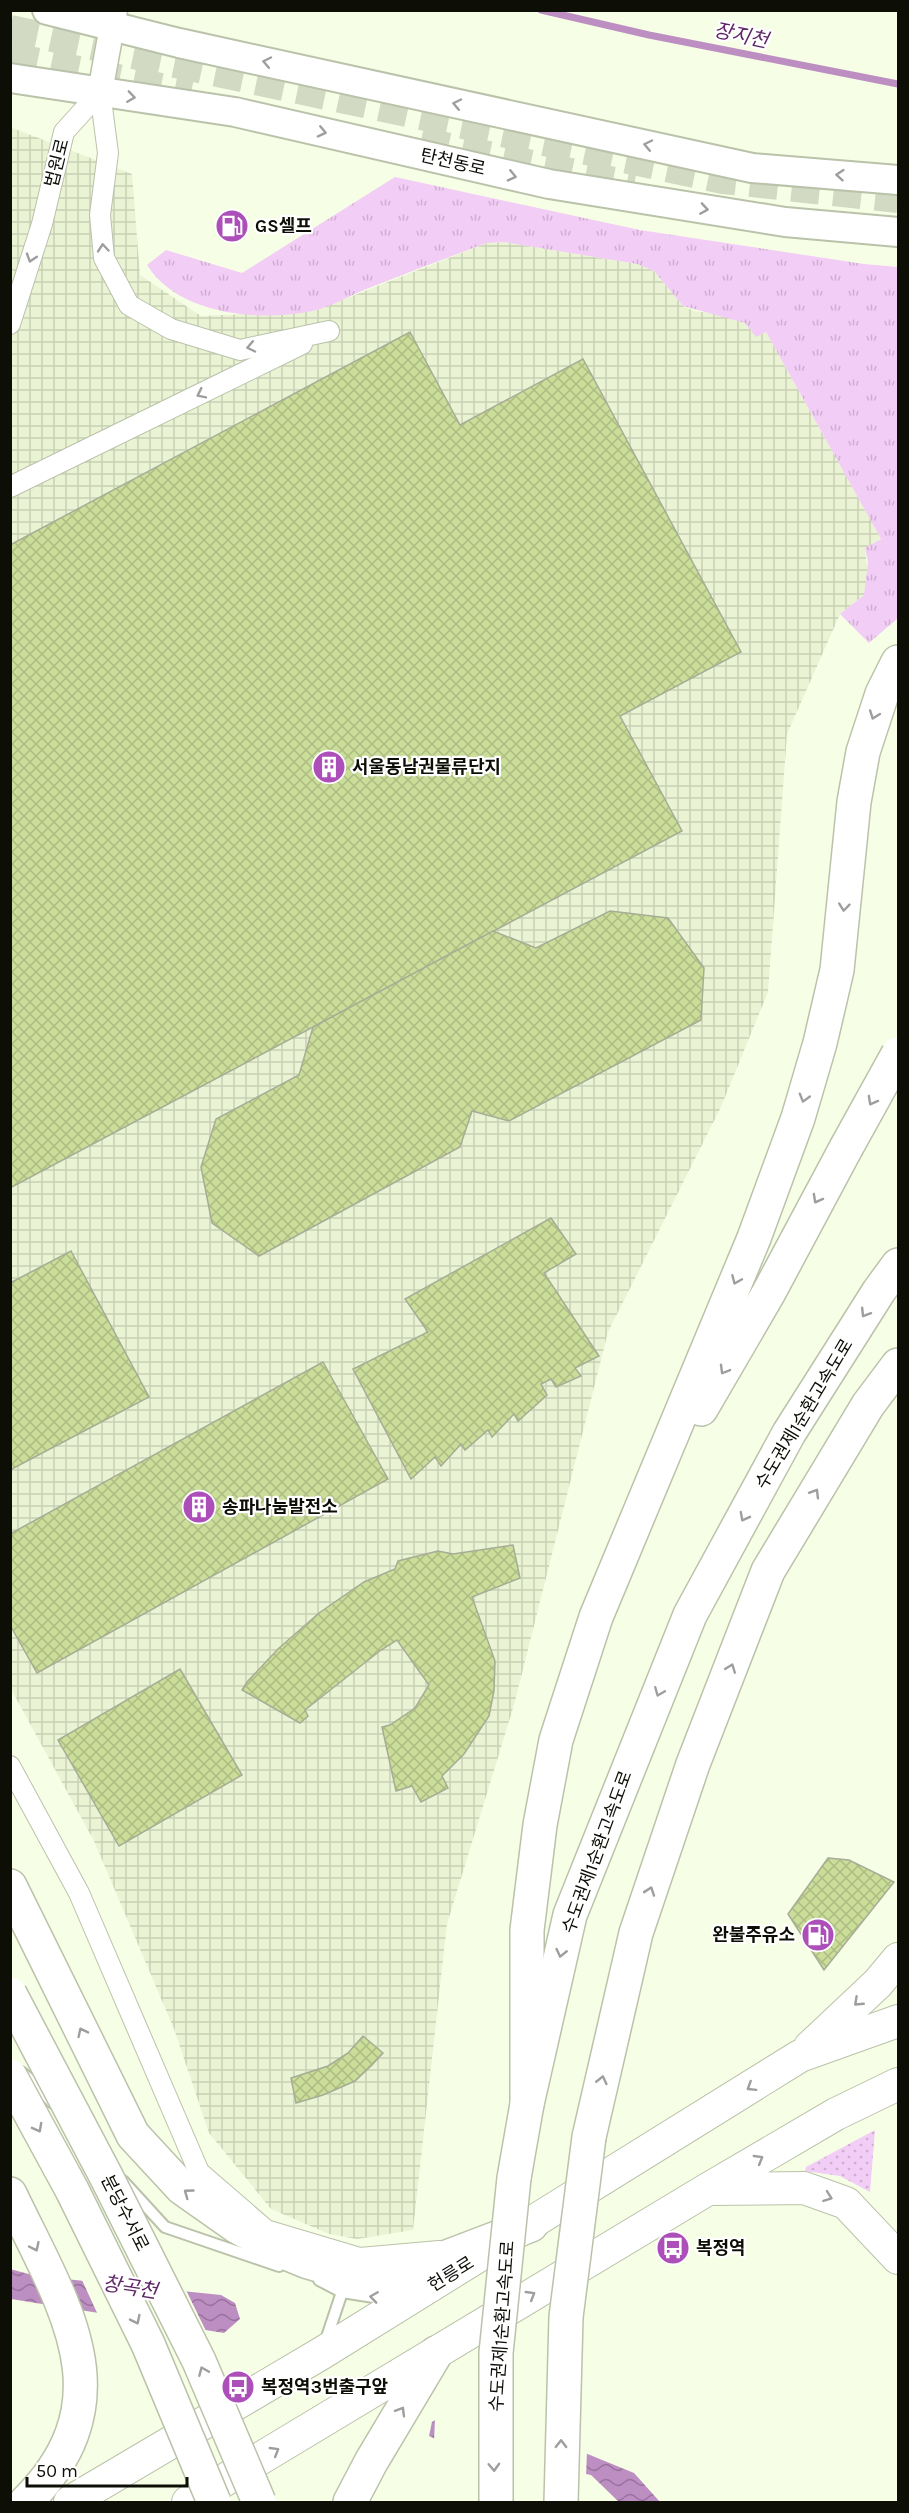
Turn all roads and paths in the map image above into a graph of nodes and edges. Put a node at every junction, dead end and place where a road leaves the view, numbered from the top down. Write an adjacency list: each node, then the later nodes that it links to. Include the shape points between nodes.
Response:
1 (47, 10): 2 (main road)
2 (113, 18): 4 (street); 5 (main road, one-way to 2, via 752,168 179,43)
3 (10, 78): 4 (main road, 탄천동로)
4 (100, 92): 6 (main road, 탄천동로, one-way to 6, via 235,112 549,184 784,222); 7 (street, 법원로, one-way to 7, via 64,132 42,224); 8 (street, via 108,153 100,215 104,258 129,306 171,329 240,350 329,331)
5 (898, 180)
6 (898, 232)
7 (10, 324)
8 (10, 488)
9 (898, 663): 13 (highway, one-way to 13, via 876,709 863,752 854,802 837,970 823,1035 798,1118 754,1238)
10 (898, 1054): 13 (highway, one-way to 13, bridge, via 768,1294)
11 (898, 1265): 23 (highway, 수도권제1순환고속도로, one-way to 23, via 789,1433 690,1615 570,1915)
12 (898, 1365): 40 (highway, one-way to 12, bridge, via 566,2317 588,2137 636,1933 693,1764 768,1571 868,1405)
13 (634, 1526): 23 (highway, via 582,1658 547,1782 527,1930)
14 (10, 1766): 27 (street, via 79,1893 199,2172 266,2230 360,2258)
15 (10, 1886): 27 (highway, one-way to 15, via 389,2279 357,2276 279,2250 182,2188 133,2135)
16 (898, 1959): 19 (main road, one-way to 19)
17 (10, 1994): 37 (highway, 분당수서로, one-way to 17, bridge, via 199,2361)
18 (898, 2021): 19 (main road, 헌릉로)
19 (800, 2056): 26 (main road, 헌릉로, one-way to 26)
20 (10, 2066): 29 (lane, via 32,2081 165,2227 327,2282)
21 (10, 2076): 36 (highway, 분당수서로, one-way to 36, bridge, via 148,2344)
22 (898, 2084): 24 (main road, one-way to 22, via 836,2114)
23 (527, 2104): 39 (highway, 수도권제1순환고속도로, one-way to 39, bridge, via 514,2178 496,2353)
24 (708, 2189): 28 (main road, one-way to 28, via 804,2188 846,2203); 32 (main road, one-way to 24)
25 (10, 2194): 33 (highway, one-way to 33, via 73,2333 82,2386 78,2418 68,2447 45,2483)
26 (531, 2225): 27 (highway); 30 (main road, 헌릉로)
27 (469, 2249)
28 (898, 2258)
29 (342, 2292): 30 (lane, one-way to 29); 31 (lane)
30 (406, 2302): 31 (main road, 헌릉로)
31 (322, 2353): 34 (main road, 헌릉로)
32 (436, 2353): 35 (main road, one-way to 32); 38 (highway, one-way to 32)
33 (26, 2502)
34 (70, 2502)
35 (189, 2502)
36 (214, 2502)
37 (259, 2502)
38 (350, 2502)
39 (496, 2502)
40 (561, 2502)

